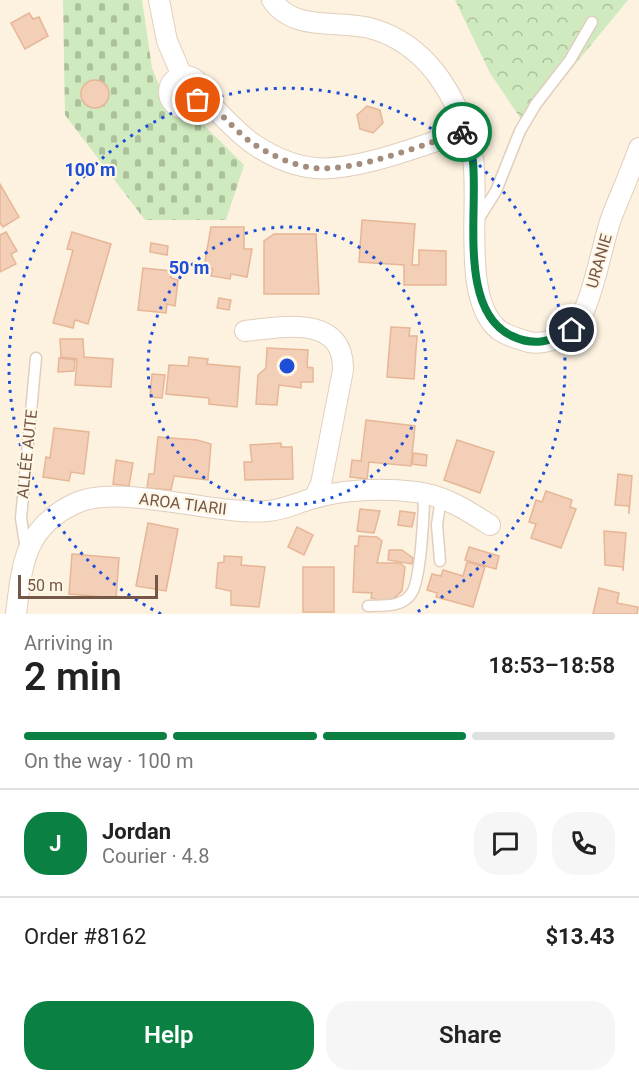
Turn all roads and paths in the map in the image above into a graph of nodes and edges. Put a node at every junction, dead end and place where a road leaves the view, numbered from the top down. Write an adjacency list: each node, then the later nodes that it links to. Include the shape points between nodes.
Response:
1 (159, 0): 4 (street, via 167,41 182,76 198,83 198,100 208,102 253,144 270,154 316,168 347,166)
2 (272, 0): 4 (street, URANIE, via 289,17 304,22 352,25 397,38 435,72)
3 (592, 22): 6 (lane, via 570,60 536,104 508,157 496,191)
4 (466, 131): 6 (street, URANIE, via 473,161)
5 (639, 148): 6 (street, URANIE, via 612,216 587,304 572,330 551,341 532,343 517,338 499,330 486,314 479,296)
6 (474, 226)
7 (245, 331): 10 (street, via 285,326 321,331 338,344 343,355 321,484)
8 (36, 358): 12 (lane, ALLÉE AUTE, via 21,518)
9 (432, 496): 10 (street, AROA TIARII, via 394,490); 11 (street, AROA TIARII); 13 (lane); 14 (lane, via 424,519 416,583 411,594 396,605)
10 (314, 498): 12 (street, AROA TIARII, via 268,511 222,510 100,496 74,504 57,515 45,524)
11 (490, 525)
12 (26, 550): 15 (street, AROA TIARII)
13 (440, 561)
14 (368, 606)
15 (16, 614)

